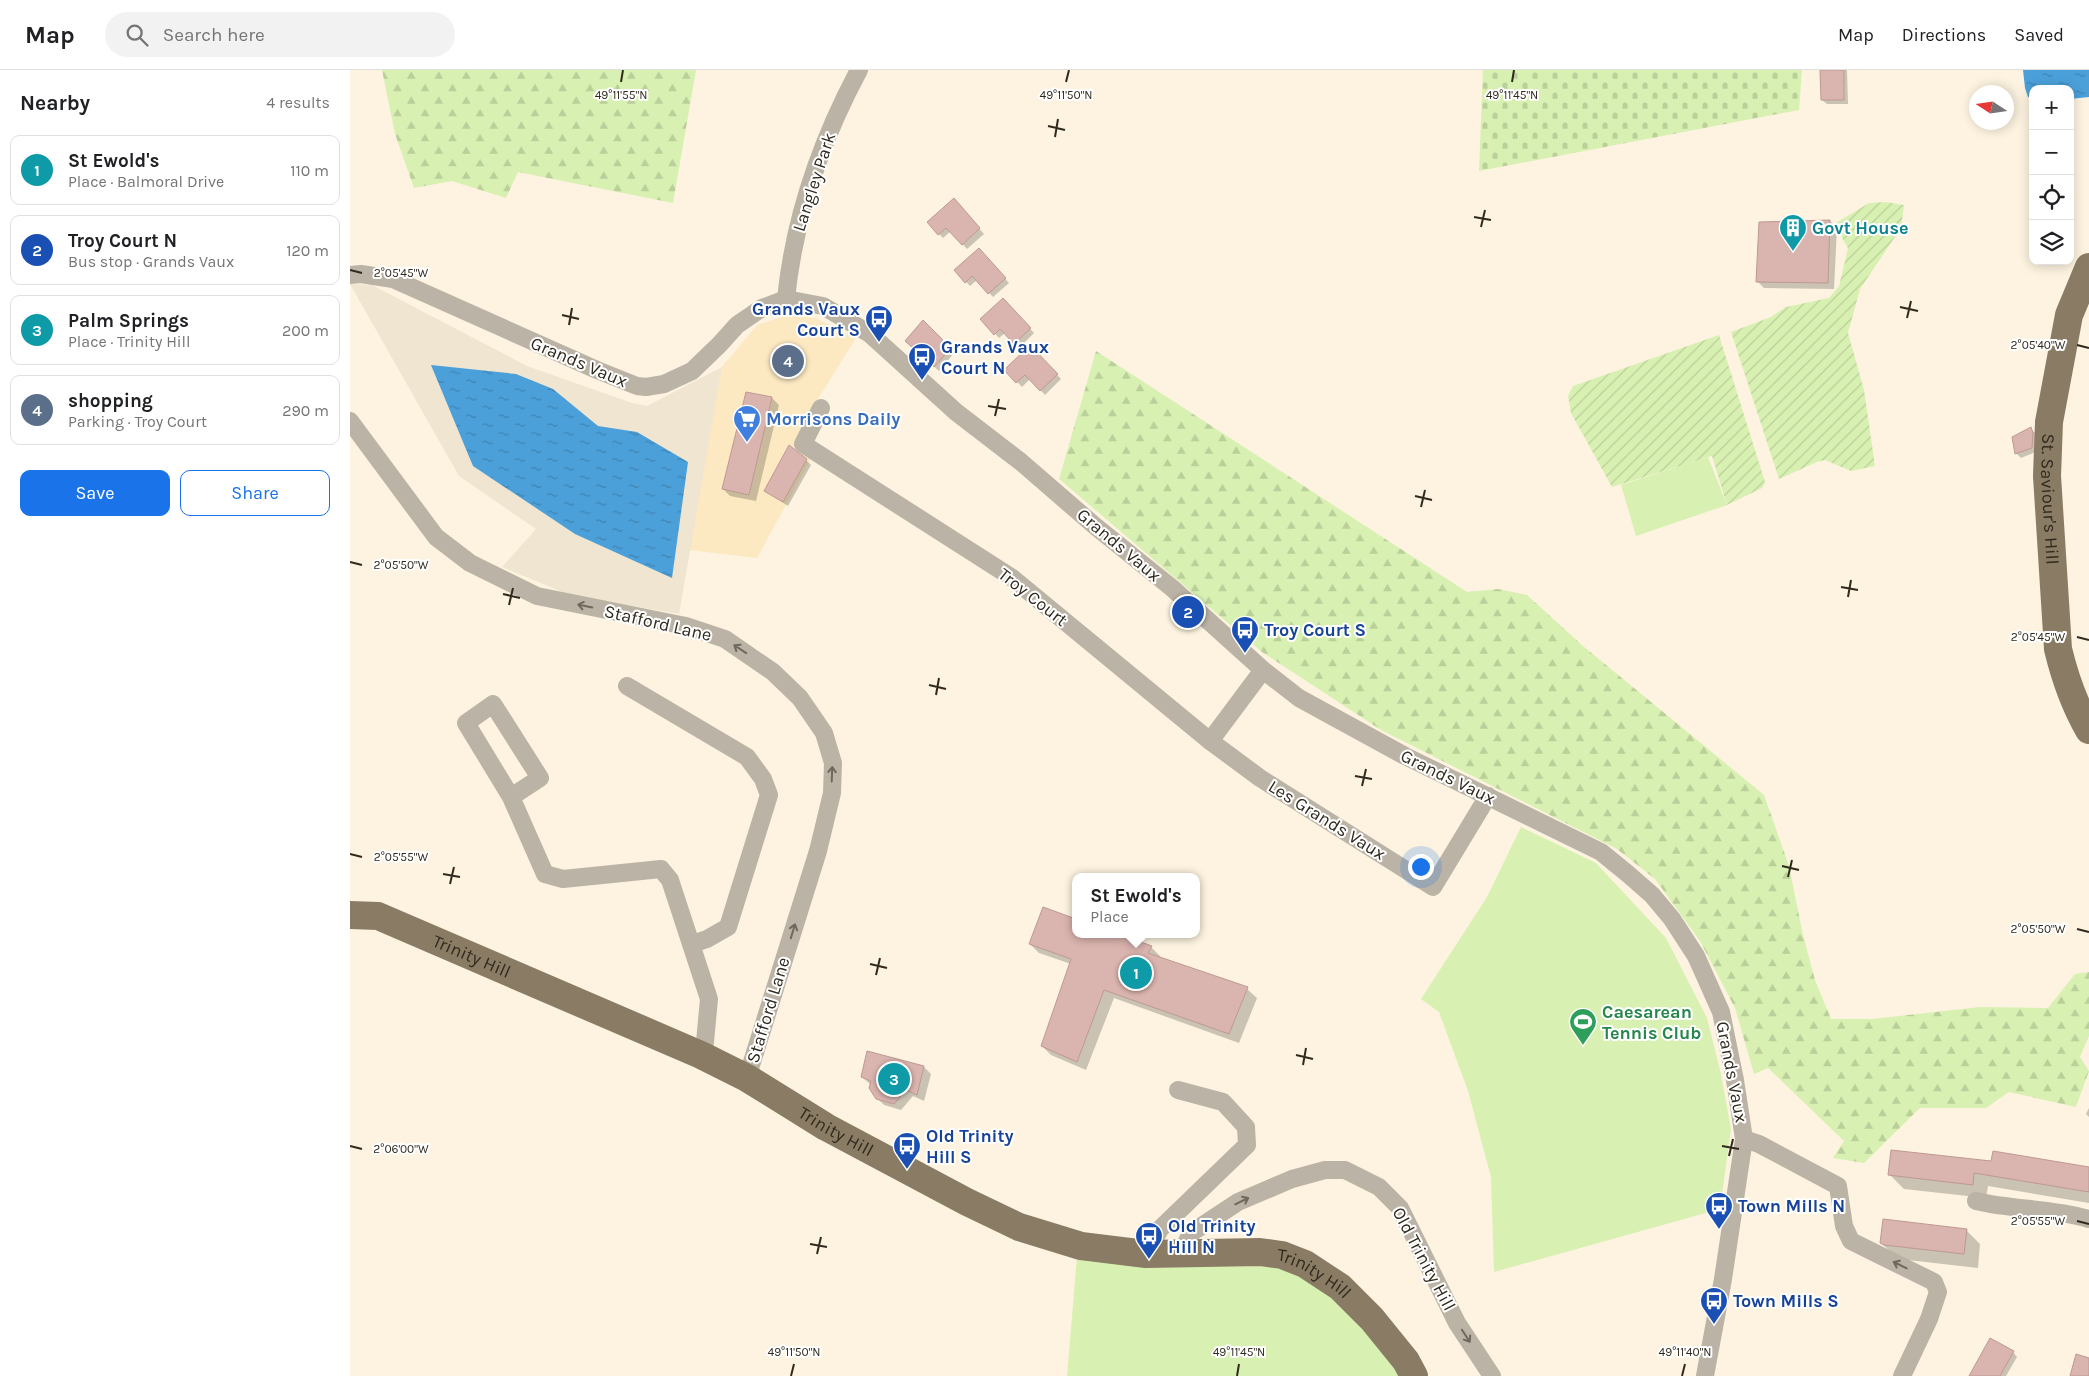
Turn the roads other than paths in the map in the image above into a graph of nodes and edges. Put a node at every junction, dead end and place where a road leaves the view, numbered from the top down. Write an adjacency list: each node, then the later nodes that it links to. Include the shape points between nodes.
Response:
1 (859, 70): 4 (street, Langley Park, via 818,160 796,236)
2 (2089, 267): 9 (main road, St. Saviour's Hill, via 2069,315 2050,422 2047,476 2058,649 2075,705)
3 (350, 275): 4 (street, Grands Vaux, via 393,279 596,370 646,387 664,384 692,371 737,325 762,308)
4 (786, 299): 7 (street, Grands Vaux, via 823,306 870,334 956,412 1152,571)
5 (821, 408): 10 (street, Troy Court, via 803,444 1011,578)
6 (350, 420): 16 (street, Stafford Lane, one-way to 6, via 818,850 832,793 833,763 824,733 800,698 773,672 725,639 686,626 537,596 470,563 436,537)
7 (1263, 670): 10 (street); 11 (street, Grands Vaux, via 1300,698)
8 (627, 686): 14 (street, via 747,757 763,779 769,795 728,927)
9 (2089, 730)
10 (1210, 741): 11 (street, Les Grands Vaux, via 1260,778 1433,887)
11 (1488, 796): 18 (street, Grands Vaux, via 1601,852 1652,895 1672,919 1696,956 1721,1012)
12 (511, 797): 12 (street, via 540,778 493,704 466,723); 14 (street, via 545,874 563,879 661,869 670,880)
13 (350, 915): 15 (main road, Trinity Hill, via 378,916)
14 (692, 944): 15 (street, via 709,999)
15 (701, 1055): 16 (main road, Trinity Hill)
16 (747, 1078): 21 (main road, Trinity Hill, via 826,1127 1020,1227 1080,1246)
17 (1178, 1090): 21 (street, via 1223,1102 1246,1127 1247,1146 1160,1229)
18 (1744, 1139): 25 (street, Grands Vaux); 26 (street, one-way to 18, via 1929,1319 1938,1292 1934,1282 1851,1241 1844,1226 1838,1186)
19 (1976, 1201): 20 (street, via 1995,1206 2069,1213)
20 (2089, 1219)
21 (1146, 1254): 22 (main road, Trinity Hill)
22 (1181, 1254): 23 (main road, Trinity Hill, via 1260,1252 1282,1255 1305,1264 1340,1287 1372,1318); 24 (street, Old Trinity Hill, one-way to 24, via 1191,1233 1238,1202 1292,1179 1325,1170 1345,1170 1379,1187 1400,1208 1457,1323)
23 (1414, 1376)
24 (1492, 1376)
25 (1705, 1376)
26 (1902, 1376)

